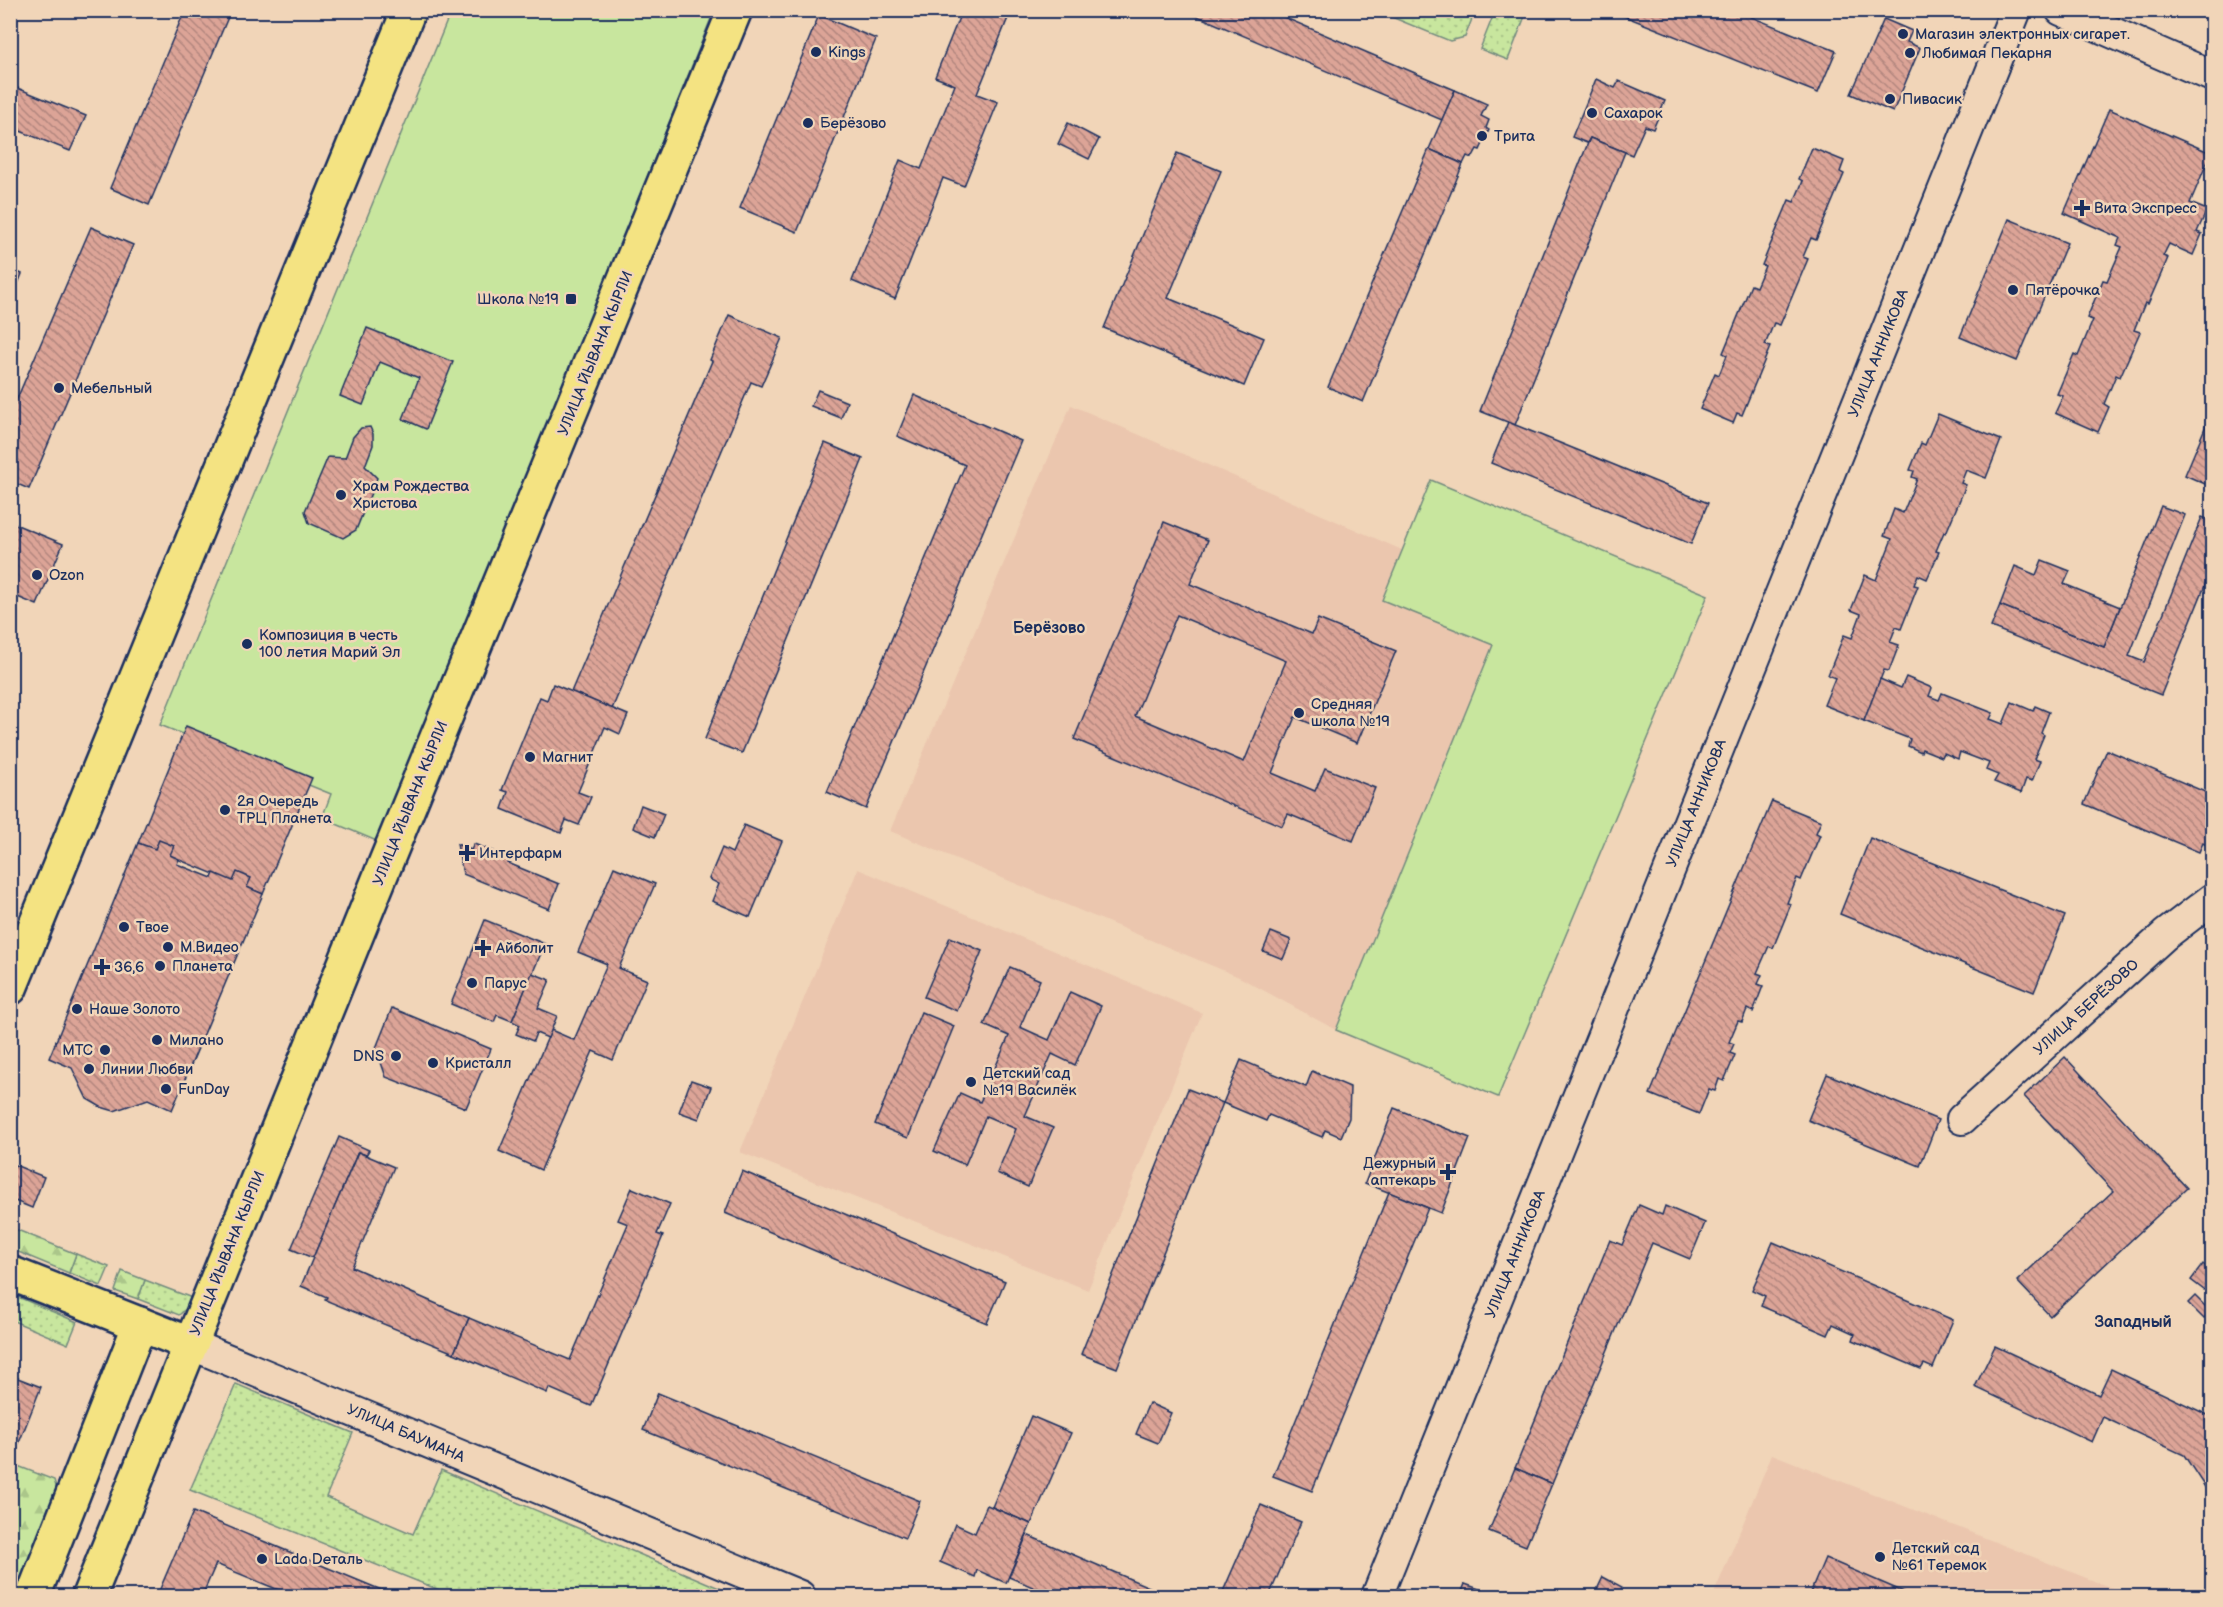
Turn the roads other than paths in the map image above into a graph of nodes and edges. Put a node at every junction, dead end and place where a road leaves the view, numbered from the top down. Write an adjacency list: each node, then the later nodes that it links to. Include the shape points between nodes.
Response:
1 (409, 10): 7 (main road)
2 (735, 10): 11 (main road, УЛИЦА ЙЫВАНА КЫРЛИ)
3 (2016, 10): 15 (street, УЛИЦА АННИКОВА)
4 (2061, 10): 5 (street)
5 (2212, 76)
6 (2212, 899): 8 (street, УЛИЦА БЕРЁЗОВО, via 2165,934)
7 (10, 988)
8 (1962, 1119)
9 (10, 1273): 10 (main road, УЛИЦА БАУМАНА)
10 (140, 1324): 11 (main road, УЛИЦА БАУМАНА); 12 (main road)
11 (190, 1344): 13 (main road, УЛИЦА ЙЫВАНА КЫРЛИ); 14 (street, УЛИЦА БАУМАНА)
12 (33, 1596)
13 (90, 1596)
14 (800, 1596)
15 (1377, 1596)

